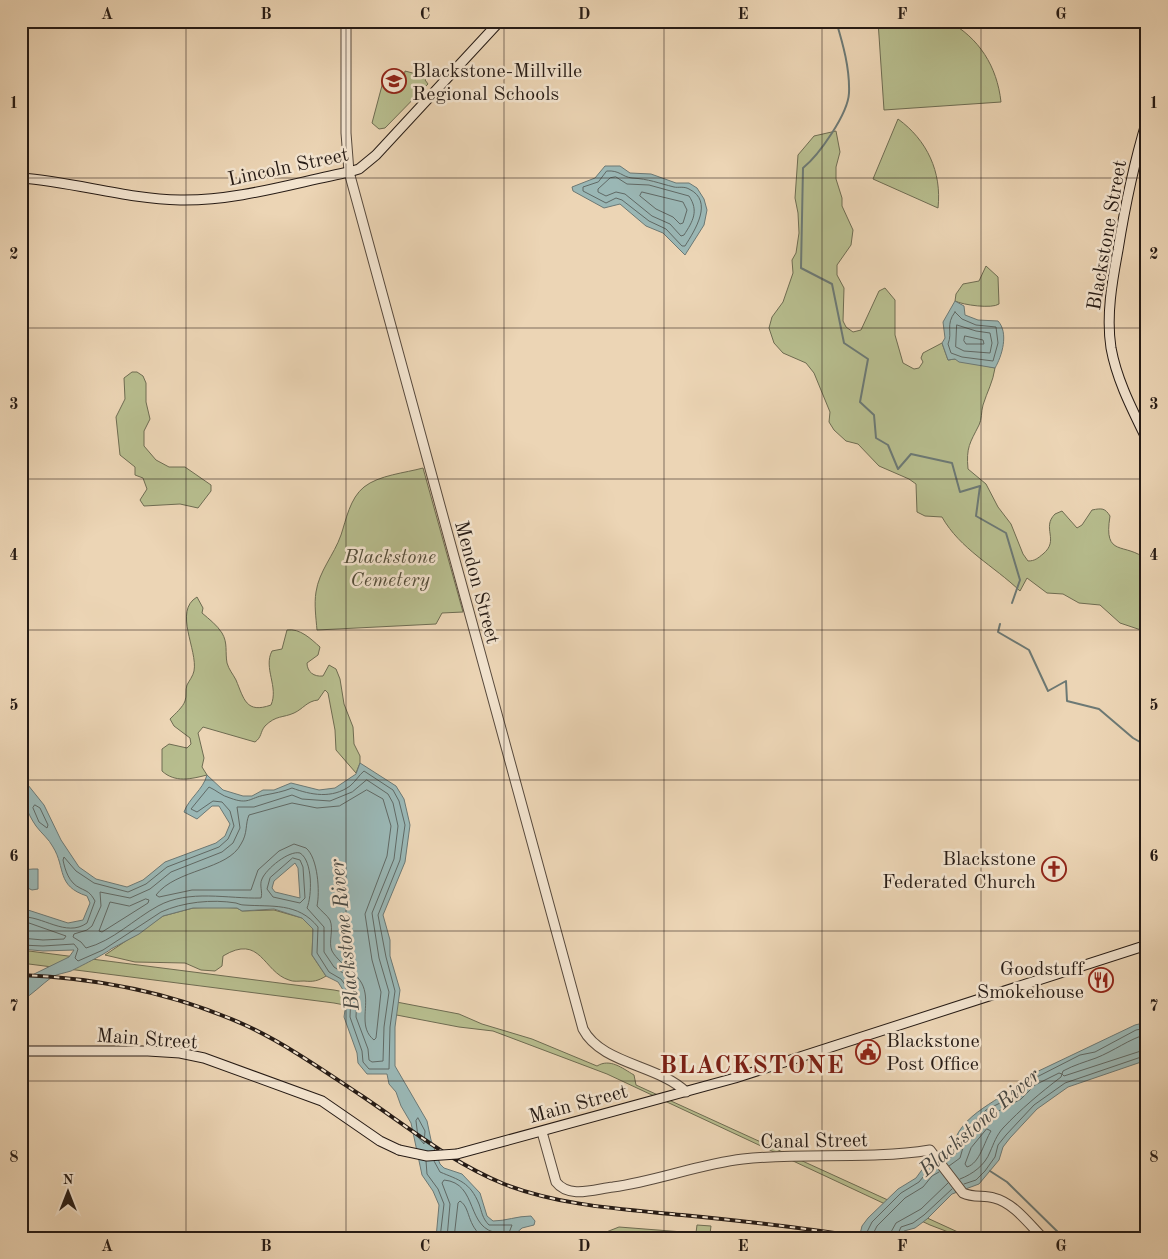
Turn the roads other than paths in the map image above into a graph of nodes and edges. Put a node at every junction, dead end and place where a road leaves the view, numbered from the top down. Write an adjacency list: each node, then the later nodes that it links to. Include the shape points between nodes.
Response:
1 (346, 21): 4 (main road, Mendon Street)
2 (500, 21): 4 (main road, Lincoln Street, via 376,155 360,169)
3 (1147, 120): 6 (main road, Blackstone Street, via 1128,192 1109,322 1115,365)
4 (349, 172): 5 (main road, Lincoln Street, via 236,196 192,200 145,198); 9 (main road, Mendon Street, via 583,1029 592,1043 674,1082)
5 (21, 178)
6 (1147, 440)
7 (1147, 945): 9 (main road, Main Street)
8 (21, 1051): 10 (main road, Main Street, bridge, via 148,1051 204,1058 317,1098 380,1141 422,1156 458,1154)
9 (686, 1092): 10 (main road, Main Street)
10 (542, 1132): 12 (main road, Canal Street, via 556,1182 565,1190 580,1191 631,1184 745,1159 869,1157 930,1150 963,1193 993,1197 1008,1204)
11 (1147, 1233): 13 (main road)
12 (1043, 1238)
13 (1142, 1238)

